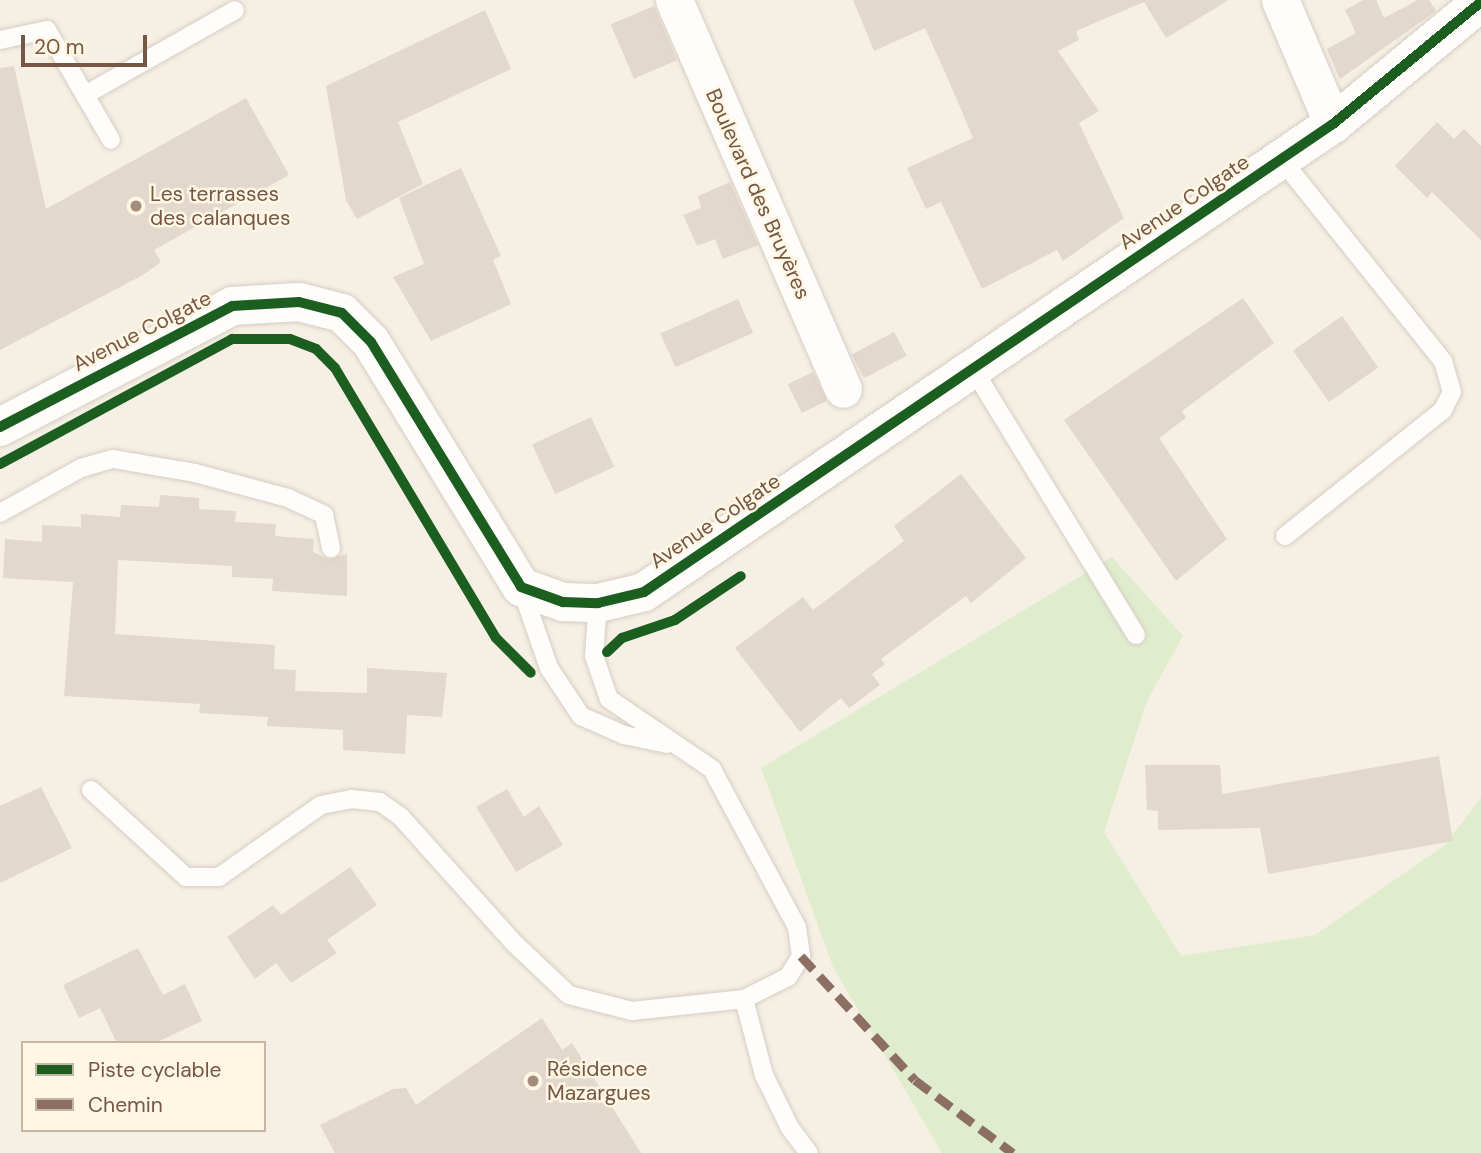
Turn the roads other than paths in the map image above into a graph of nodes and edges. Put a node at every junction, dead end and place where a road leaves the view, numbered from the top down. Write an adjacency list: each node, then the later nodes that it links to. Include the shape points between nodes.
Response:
1 (674, 0): 11 (street, Boulevard des Bruyères)
2 (1280, 0): 7 (street)
3 (1481, 2): 7 (street, Avenue Colgate)
4 (235, 9): 6 (lane)
5 (0, 40): 6 (lane, via 47,30)
6 (85, 94): 8 (lane)
7 (1332, 124): 9 (street, Avenue Colgate)
8 (111, 140)
9 (1280, 159): 10 (street, Avenue Colgate); 14 (lane, via 1443,361 1452,391 1443,410)
10 (973, 369): 17 (street, Avenue Colgate, via 644,592); 18 (lane)
11 (843, 389)
12 (0, 427): 16 (street, Avenue Colgate, via 232,306 278,300 342,313 371,342)
13 (0, 513): 15 (lane, via 80,468 113,459 195,473 288,498 324,515)
14 (1285, 536)
15 (331, 548)
16 (521, 587): 17 (street, Avenue Colgate, via 563,602); 19 (lane, via 549,668 581,716 624,735)
17 (598, 603): 19 (lane, via 594,656 609,699)
18 (1136, 635)
19 (674, 745): 21 (lane, via 712,769 797,927 801,956 788,977)
20 (91, 790): 21 (lane, via 186,877 219,877 321,805 351,799 380,802 400,816 515,944 569,995 632,1011)
21 (744, 999): 22 (lane, via 764,1075 790,1128)
22 (809, 1153)

